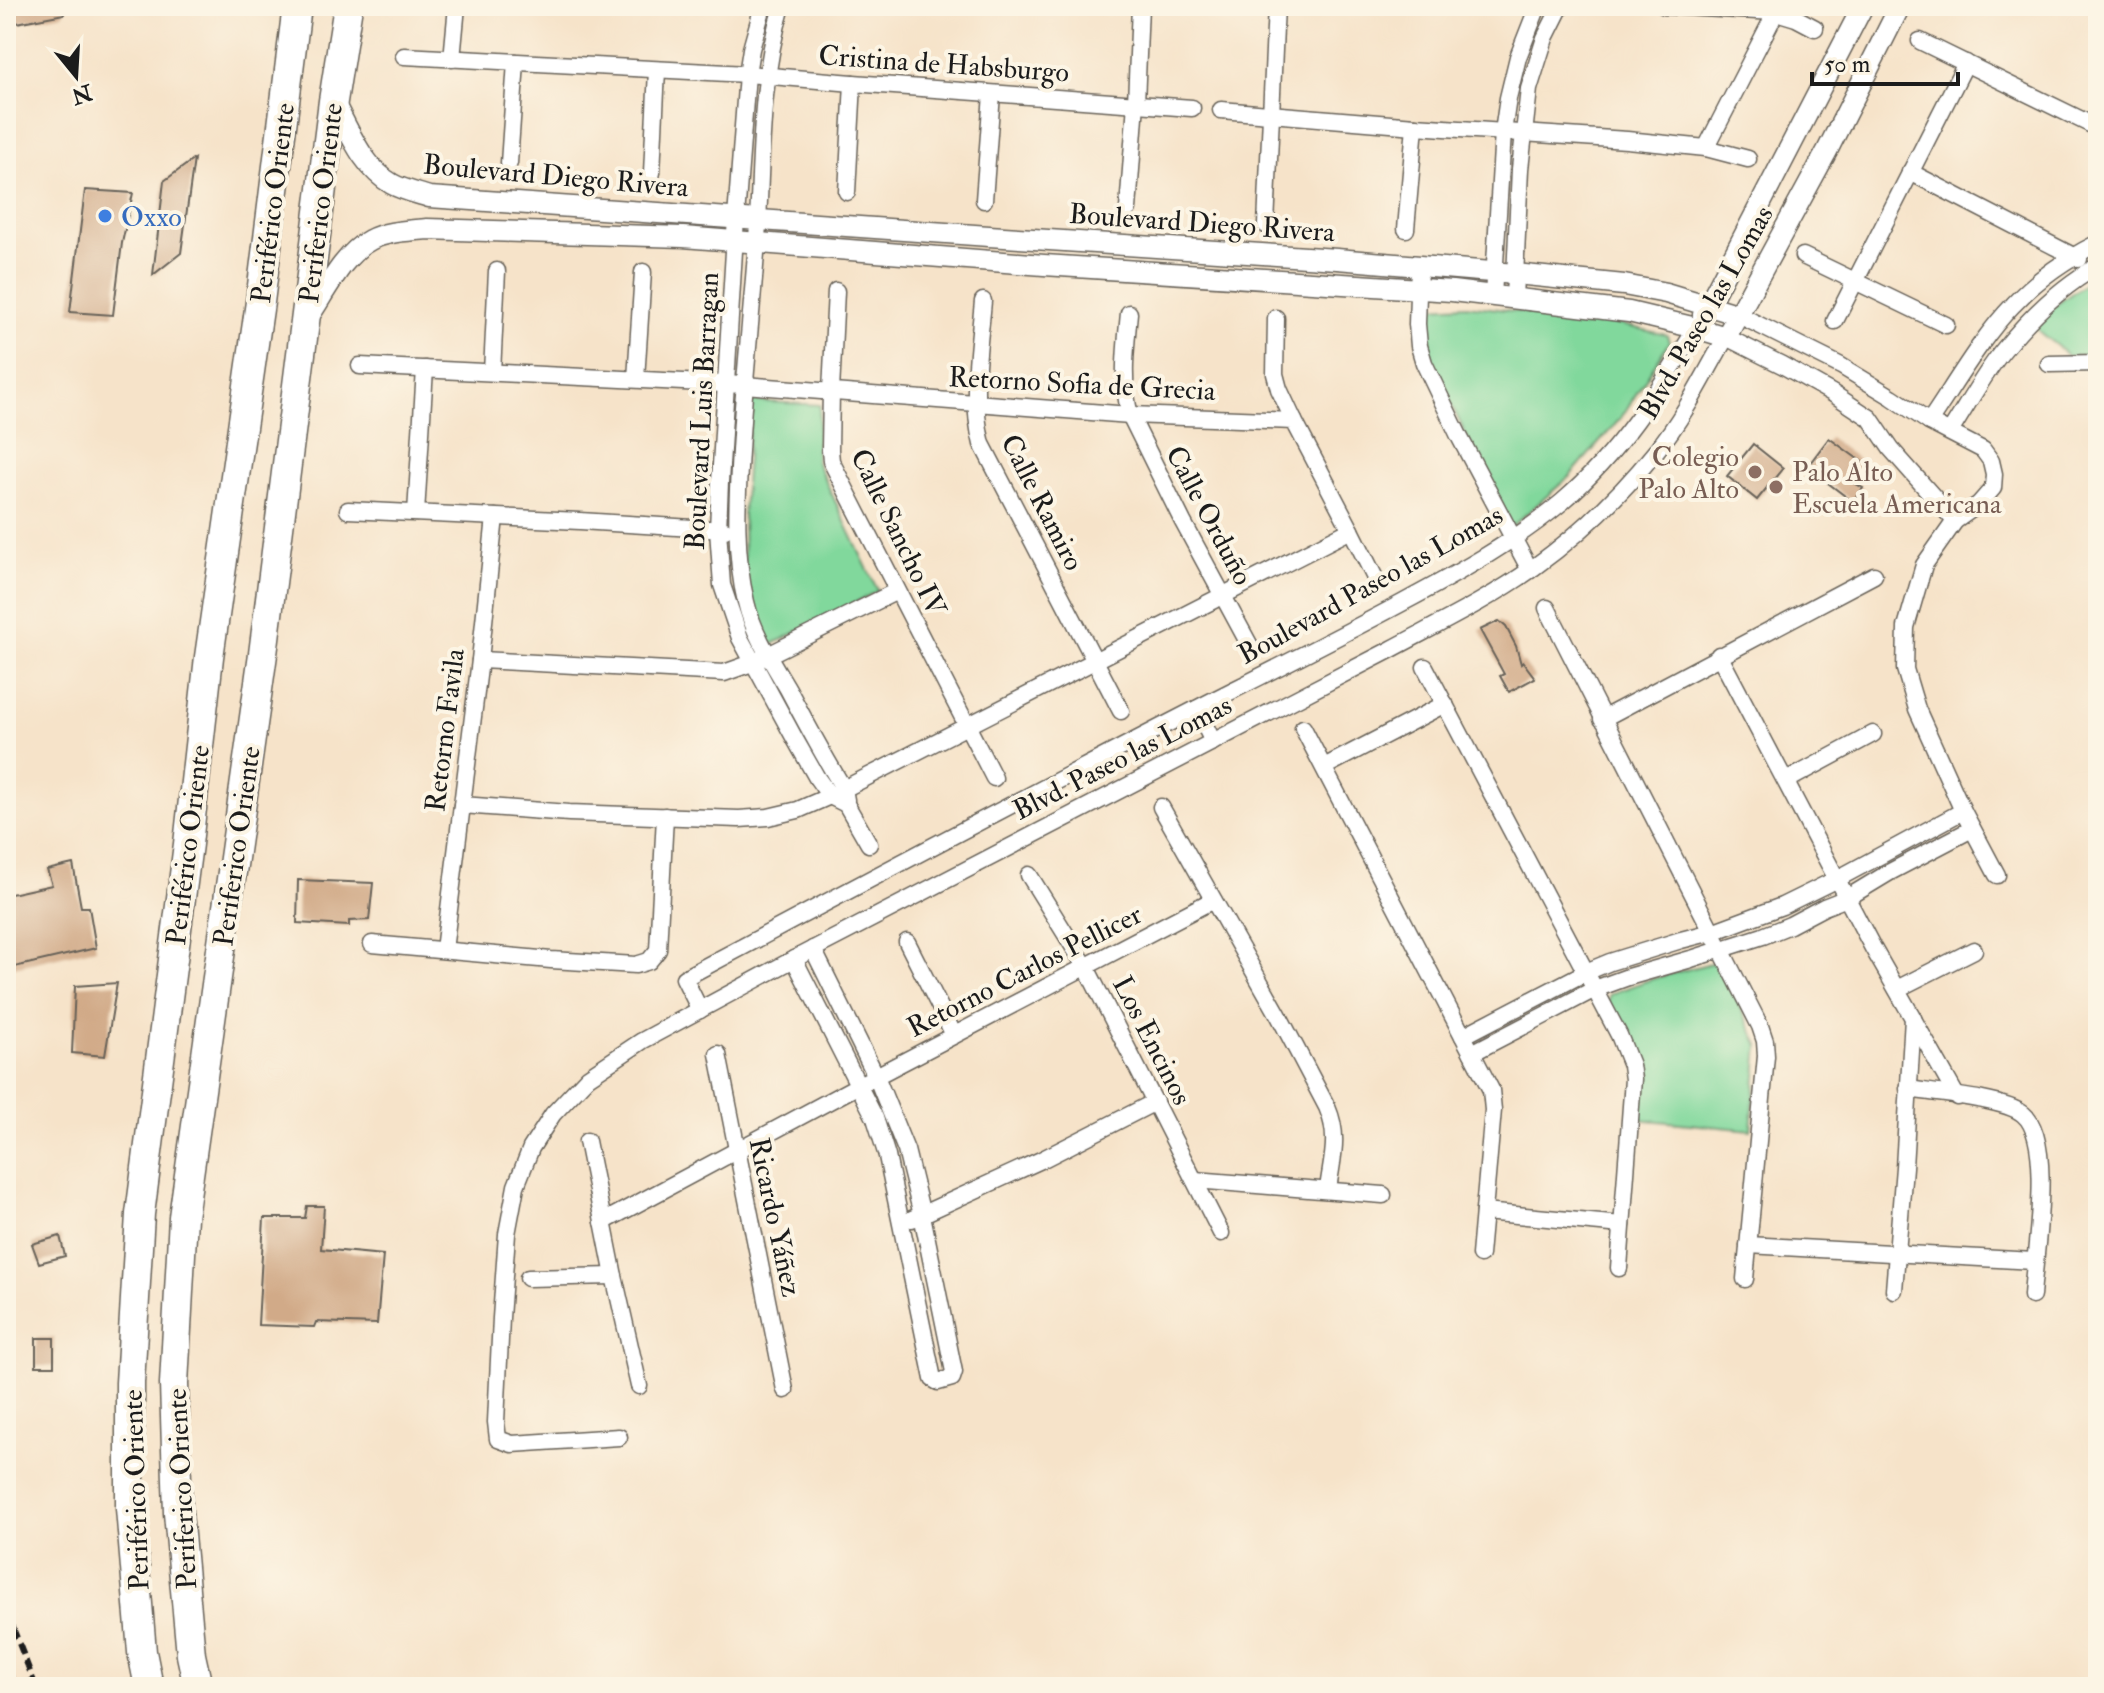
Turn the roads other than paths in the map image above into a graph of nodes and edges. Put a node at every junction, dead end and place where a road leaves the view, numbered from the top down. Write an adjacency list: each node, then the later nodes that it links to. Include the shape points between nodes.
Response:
1 (297, 6): 203 (highway, Periférico Oriente, via 140,1214 130,1383 130,1508)
2 (348, 6): 25 (highway, Periferico Oriente)
3 (457, 6): 17 (street)
4 (763, 6): 21 (street, Boulevard Luis Barragan)
5 (782, 6): 22 (street)
6 (1140, 6): 26 (street)
7 (1276, 6): 29 (street)
8 (1538, 6): 34 (street, via 1518,57)
9 (1561, 6): 35 (street, via 1536,62)
10 (1664, 6): 13 (street)
11 (1863, 6): 73 (street, Boulevard Paseo las Lomas)
12 (1900, 6): 76 (street, Blvd. Paseo las Lomas)
13 (1777, 9): 14 (street); 36 (street)
14 (1815, 28)
15 (1920, 41): 19 (street)
16 (404, 56): 17 (street, Cristina de Habsburgo)
17 (452, 59): 18 (street, Cristina de Habsburgo)
18 (516, 62): 20 (street, Cristina de Habsburgo); 38 (street)
19 (1966, 63): 33 (street); 41 (street)
20 (657, 70): 21 (street, Cristina de Habsburgo); 42 (street)
21 (747, 74): 22 (street, Cristina de Habsburgo); 30 (street, Boulevard Luis Barragan)
22 (767, 75): 23 (street, Cristina de Habsburgo); 31 (street)
23 (853, 83): 24 (street, Cristina de Habsburgo); 43 (street)
24 (992, 94): 26 (street, Cristina de Habsburgo); 45 (street)
25 (333, 101): 44 (street, Boulevard Diego Rivera, via 375,172); 80 (highway, Periferico Oriente)
26 (1136, 103): 27 (street, Cristina de Habsburgo); 46 (street)
27 (1192, 108)
28 (1221, 110): 29 (street)
29 (1270, 113): 32 (street); 49 (street)
30 (744, 114): 31 (street); 39 (street, Boulevard Luis Barragan)
31 (763, 116): 40 (street)
32 (1415, 126): 34 (street); 51 (street)
33 (2098, 128)
34 (1503, 132): 35 (street); 63 (street)
35 (1523, 133): 36 (street); 64 (street)
36 (1706, 148): 37 (street)
37 (1748, 159)
38 (509, 163)
39 (740, 166): 40 (street); 47 (street, Boulevard Luis Barragan)
40 (760, 167): 48 (street)
41 (1910, 172): 56 (street); 65 (street)
42 (652, 173)
43 (847, 192)
44 (429, 197): 47 (street, Boulevard Diego Rivera); 50 (street)
45 (984, 200)
46 (1128, 209)
47 (736, 218): 48 (street, Boulevard Diego Rivera); 52 (street, Boulevard Luis Barragan)
48 (758, 219): 53 (street); 54 (street, Boulevard Diego Rivera)
49 (1266, 225)
50 (427, 229): 52 (street, Boulevard Diego Rivera); 80 (street, Boulevard Diego Rivera, via 373,238 352,252)
51 (1406, 229)
52 (735, 241): 53 (street, Boulevard Diego Rivera); 68 (street, Boulevard Luis Barragan)
53 (757, 242): 60 (street, Boulevard Diego Rivera); 69 (street)
54 (1104, 243): 58 (street, Boulevard Diego Rivera); 60 (street)
55 (2098, 243): 56 (street)
56 (2073, 255): 59 (street); 74 (street)
57 (1803, 256): 65 (street)
58 (1419, 265): 63 (street, Boulevard Diego Rivera); 66 (street)
59 (2096, 267): 78 (street)
60 (1102, 268): 66 (street, Boulevard Diego Rivera)
61 (497, 271): 91 (street)
62 (643, 272): 93 (street)
63 (1494, 272): 64 (street, Boulevard Diego Rivera); 70 (street)
64 (1515, 274): 71 (street); 73 (street, Boulevard Diego Rivera, via 1624,285)
65 (1855, 280): 79 (street); 81 (street)
66 (1417, 289): 70 (street, Boulevard Diego Rivera); 109 (street, via 1424,363)
67 (836, 291): 96 (street, Calle Sancho IV)
68 (732, 293): 69 (street); 84 (street, Boulevard Luis Barragan)
69 (751, 294): 85 (street)
70 (1493, 296): 71 (street, Boulevard Diego Rivera)
71 (1514, 298): 82 (street, Boulevard Diego Rivera, via 1629,312)
72 (983, 301): 97 (street, Calle Ramiro)
73 (1708, 305): 76 (street, Boulevard Diego Rivera); 82 (street, Boulevard Paseo las Lomas)
74 (2013, 305): 78 (street); 86 (street)
75 (1129, 313): 98 (street, Calle Orduño, via 1125,372)
76 (1739, 315): 83 (street, Blvd. Paseo las Lomas); 100 (street, Boulevard Diego Rivera, via 1841,366)
77 (1276, 318): 99 (street, via 1275,374)
78 (2029, 320): 92 (street)
79 (1835, 321)
80 (305, 323): 204 (highway, Periferico Oriente, via 183,1217 174,1384 178,1513)
81 (1946, 325)
82 (1696, 328): 83 (street, Boulevard Diego Rivera); 109 (street, Boulevard Paseo las Lomas, via 1657,392 1603,461)
83 (1726, 337): 105 (street, Boulevard Diego Rivera, via 1870,418); 110 (street, Blvd. Paseo las Lomas, via 1657,450 1609,505)
84 (729, 342): 85 (street); 94 (street, Boulevard Luis Barragan)
85 (747, 343): 95 (street)
86 (1971, 361): 92 (street); 100 (street)
87 (2098, 363): 88 (street)
88 (2049, 364)
89 (360, 366): 90 (street, Retorno Sofia de Grecia)
90 (425, 369): 91 (street, Retorno Sofia de Grecia); 103 (street)
91 (492, 372): 93 (street, Retorno Sofia de Grecia)
92 (1988, 373): 101 (street)
93 (636, 379): 94 (street, Retorno Sofia de Grecia)
94 (726, 385): 95 (street, Retorno Sofia de Grecia); 106 (street, Boulevard Luis Barragan)
95 (744, 385): 96 (street, Retorno Sofia de Grecia); 108 (street)
96 (831, 391): 97 (street, Retorno Sofia de Grecia); 113 (street, Calle Sancho IV, via 831,461)
97 (976, 404): 98 (street, Retorno Sofia de Grecia); 120 (street, Calle Ramiro, via 982,444)
98 (1130, 415): 99 (street, Retorno Sofia de Grecia); 114 (street, Calle Orduño)
99 (1294, 421): 107 (street)
100 (1929, 422): 101 (street, Boulevard Diego Rivera)
101 (1950, 432): 105 (street, Boulevard Diego Rivera, via 1983,450 1994,474 1993,488)
102 (348, 510): 103 (street)
103 (416, 513): 104 (street)
104 (495, 517): 106 (street); 119 (street, Retorno Favila)
105 (1955, 521): 137 (street, Boulevard Diego Rivera, via 1924,565 1906,627 1905,669 1917,709)
106 (718, 530): 108 (street); 121 (street, Boulevard Luis Barragan, via 722,585)
107 (1351, 530): 112 (street); 114 (street)
108 (738, 531): 117 (street, via 746,606)
109 (1513, 539): 110 (street); 124 (street, Boulevard Paseo las Lomas, via 1470,567)
110 (1530, 570): 130 (street, Blvd. Paseo las Lomas, via 1403,644)
111 (1874, 575): 118 (street)
112 (1376, 580)
113 (897, 591): 117 (street); 127 (street, Calle Sancho IV)
114 (1223, 596): 116 (street, Calle Orduño); 120 (street)
115 (1547, 608): 126 (street)
116 (1249, 644)
117 (768, 655): 121 (street); 134 (street)
118 (1719, 655): 126 (street); 133 (street)
119 (480, 660): 121 (street, via 713,673); 135 (street, Retorno Favila)
120 (1096, 661): 125 (street, Calle Ramiro); 127 (street)
121 (752, 663): 134 (street, Boulevard Luis Barragan, via 817,778)
122 (1425, 667): 123 (street)
123 (1445, 704): 131 (street); 159 (street)
124 (1197, 709): 130 (street); 164 (street, Boulevard Paseo las Lomas, via 684,978)
125 (1121, 711)
126 (1602, 719): 150 (street)
127 (968, 727): 132 (street, Calle Sancho IV); 134 (street)
128 (1303, 728): 131 (street)
129 (1873, 734): 133 (street)
130 (1213, 742): 153 (street, Blvd. Paseo las Lomas)
131 (1324, 767): 167 (street)
132 (994, 778)
133 (1786, 781): 147 (street)
134 (840, 797): 138 (street, via 768,817); 141 (street)
135 (462, 805): 138 (street); 155 (street, Retorno Favila)
136 (1161, 807): 149 (street)
137 (1963, 811): 139 (street, Boulevard Diego Rivera); 140 (street)
138 (665, 816): 155 (street, via 658,950 649,961 594,963)
139 (1972, 829): 142 (street); 146 (street, Boulevard Diego Rivera)
140 (1928, 830): 142 (street); 143 (street)
141 (869, 844)
142 (1936, 848): 144 (street)
143 (1881, 855): 144 (street); 147 (street)
144 (1890, 872): 148 (street)
145 (1029, 875): 158 (street, Los Encinos)
146 (1997, 875)
147 (1837, 879): 148 (street); 150 (street)
148 (1847, 898): 154 (street); 161 (street)
149 (1213, 900): 158 (street, Retorno Carlos Pellicer); 180 (street, via 1333,1121)
150 (1712, 932): 154 (street); 159 (street)
151 (907, 942): 166 (street)
152 (372, 944): 155 (street)
153 (813, 949): 157 (street, Blvd. Paseo las Lomas); 162 (street)
154 (1722, 949): 160 (street); 188 (street, via 1765,1041)
155 (444, 950)
156 (1974, 950): 161 (street)
157 (794, 959): 163 (street); 164 (street, Blvd. Paseo las Lomas)
158 (1086, 967): 166 (street, Retorno Carlos Pellicer); 176 (street, Los Encinos)
159 (1586, 972): 160 (street); 167 (street)
160 (1595, 989): 170 (street); 186 (street, via 1619,1035 1633,1079)
161 (1897, 989): 165 (street)
162 (835, 996): 163 (street); 168 (street)
163 (818, 1005): 169 (street)
164 (700, 1010): 200 (street, Blvd. Paseo las Lomas, via 588,1077 553,1114 531,1148 516,1186 501,1318 498,1439 512,1444)
165 (1913, 1018): 174 (street); 175 (street)
166 (954, 1035): 172 (street, Retorno Carlos Pellicer)
167 (1463, 1036): 170 (street)
168 (858, 1041): 169 (street); 172 (street)
169 (841, 1051): 173 (street)
170 (1472, 1053): 182 (street, via 1491,1090 1493,1110)
171 (718, 1054): 178 (street, Ricardo Yáñez)
172 (876, 1076): 173 (street, Retorno Carlos Pellicer); 183 (street, via 906,1150)
173 (859, 1085): 178 (street, Retorno Carlos Pellicer); 185 (street, via 883,1143)
174 (1908, 1089): 175 (street); 189 (street)
175 (1957, 1097): 191 (street, via 2002,1103 2023,1114 2035,1131 2041,1198)
176 (1155, 1102): 179 (street, Los Encinos); 183 (street)
177 (587, 1141): 184 (street)
178 (736, 1152): 184 (street, Retorno Carlos Pellicer); 199 (street, Ricardo Yáñez)
179 (1195, 1180): 180 (street); 187 (street, Los Encinos)
180 (1328, 1189): 181 (street)
181 (1383, 1195)
182 (1484, 1212): 186 (street); 190 (street)
183 (922, 1215): 185 (street); 185 (street, via 954,1372 952,1378 938,1382 933,1379)
184 (603, 1222): 193 (street)
185 (901, 1223)
186 (1622, 1225): 192 (street)
187 (1221, 1233)
188 (1748, 1245): 189 (street); 195 (street)
189 (1896, 1254): 191 (street); 196 (street)
190 (1480, 1255)
191 (2034, 1261): 197 (street)
192 (1619, 1268)
193 (614, 1276): 194 (street); 198 (street)
194 (528, 1278)
195 (1745, 1279)
196 (1894, 1290)
197 (2032, 1296)
198 (639, 1386)
199 (785, 1390)
200 (619, 1437)
201 (6, 1680): 202 (street)
202 (9, 1687)
203 (149, 1687)
204 (198, 1687)

